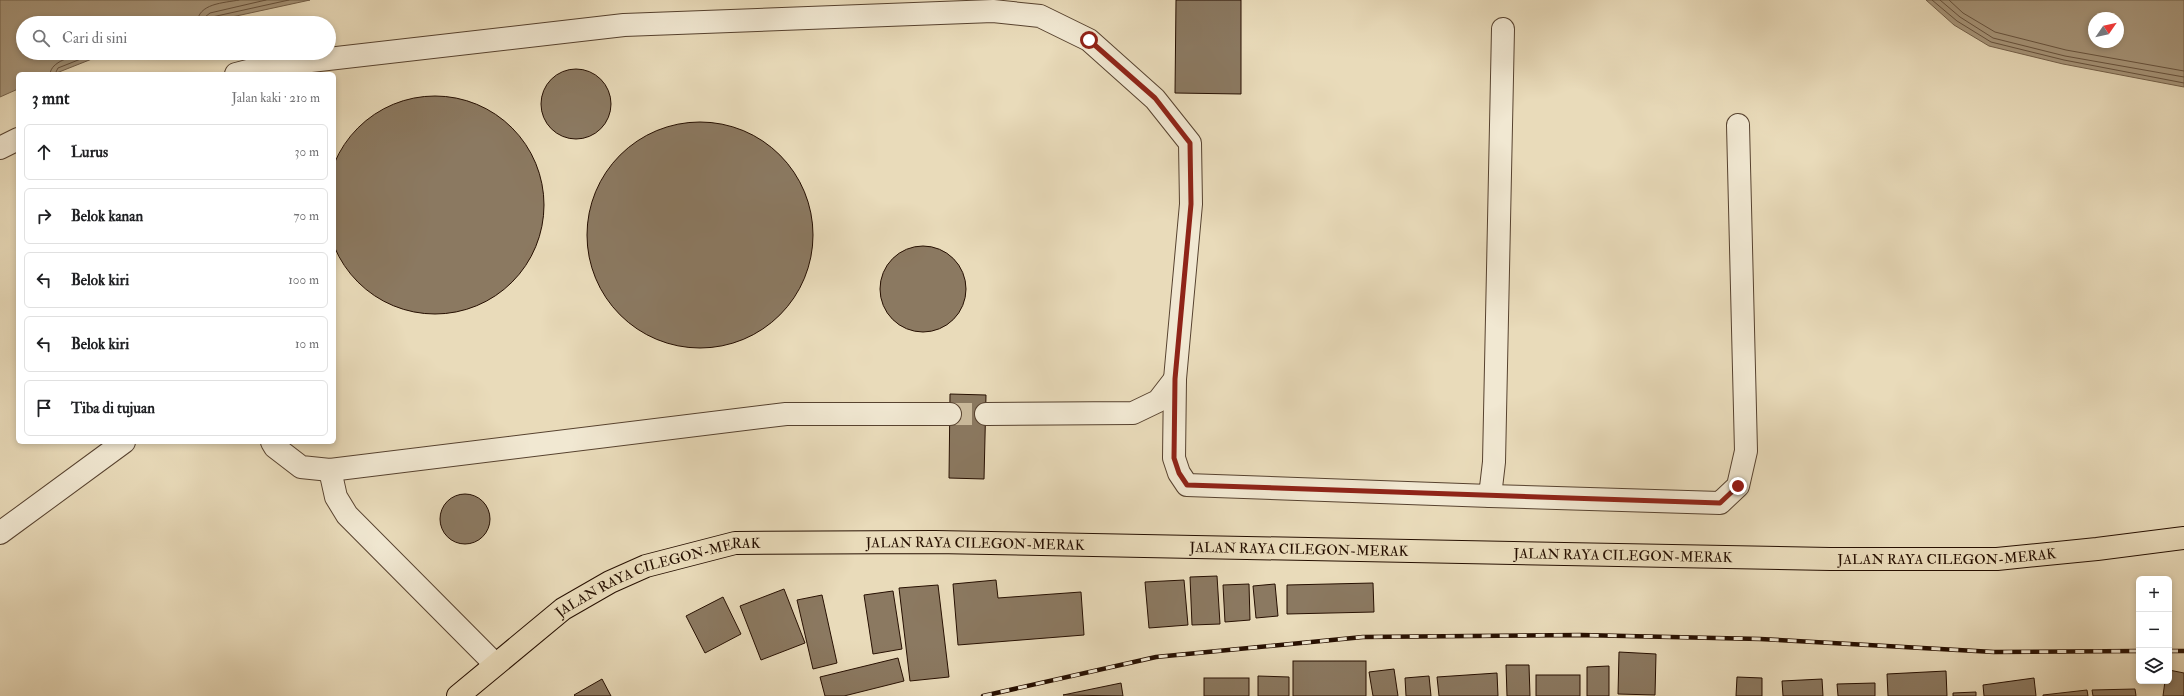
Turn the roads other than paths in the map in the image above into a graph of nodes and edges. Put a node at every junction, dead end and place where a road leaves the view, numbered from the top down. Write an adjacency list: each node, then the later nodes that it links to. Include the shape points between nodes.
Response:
1 (1503, 29): 14 (lane, via 1494,462)
2 (336, 58): 8 (lane, via 624,25 993,11 1040,16 1089,40 1155,98 1190,143 1191,204)
3 (319, 60): 4 (lane, via 267,66)
4 (244, 72)
5 (1738, 125): 14 (lane, via 1746,451 1738,486 1720,503)
6 (16, 140): 7 (lane)
7 (0, 148)
8 (1175, 379): 10 (lane, via 1158,401 1133,413); 14 (lane, via 1174,458 1179,473 1187,485)
9 (950, 414): 13 (lane, via 786,414)
10 (986, 414)
11 (121, 444): 15 (lane)
12 (273, 444): 13 (lane, via 301,467)
13 (330, 470): 17 (lane, via 336,497 347,515)
14 (1490, 496)
15 (0, 533)
16 (2184, 538): 17 (highway, JALAN RAYA CILEGON-MERAK, via 1997,559 1830,559 935,542 735,543 646,566 610,582 563,609)
17 (495, 664): 18 (highway, JALAN RAYA CILEGON-MERAK)
18 (470, 692)

